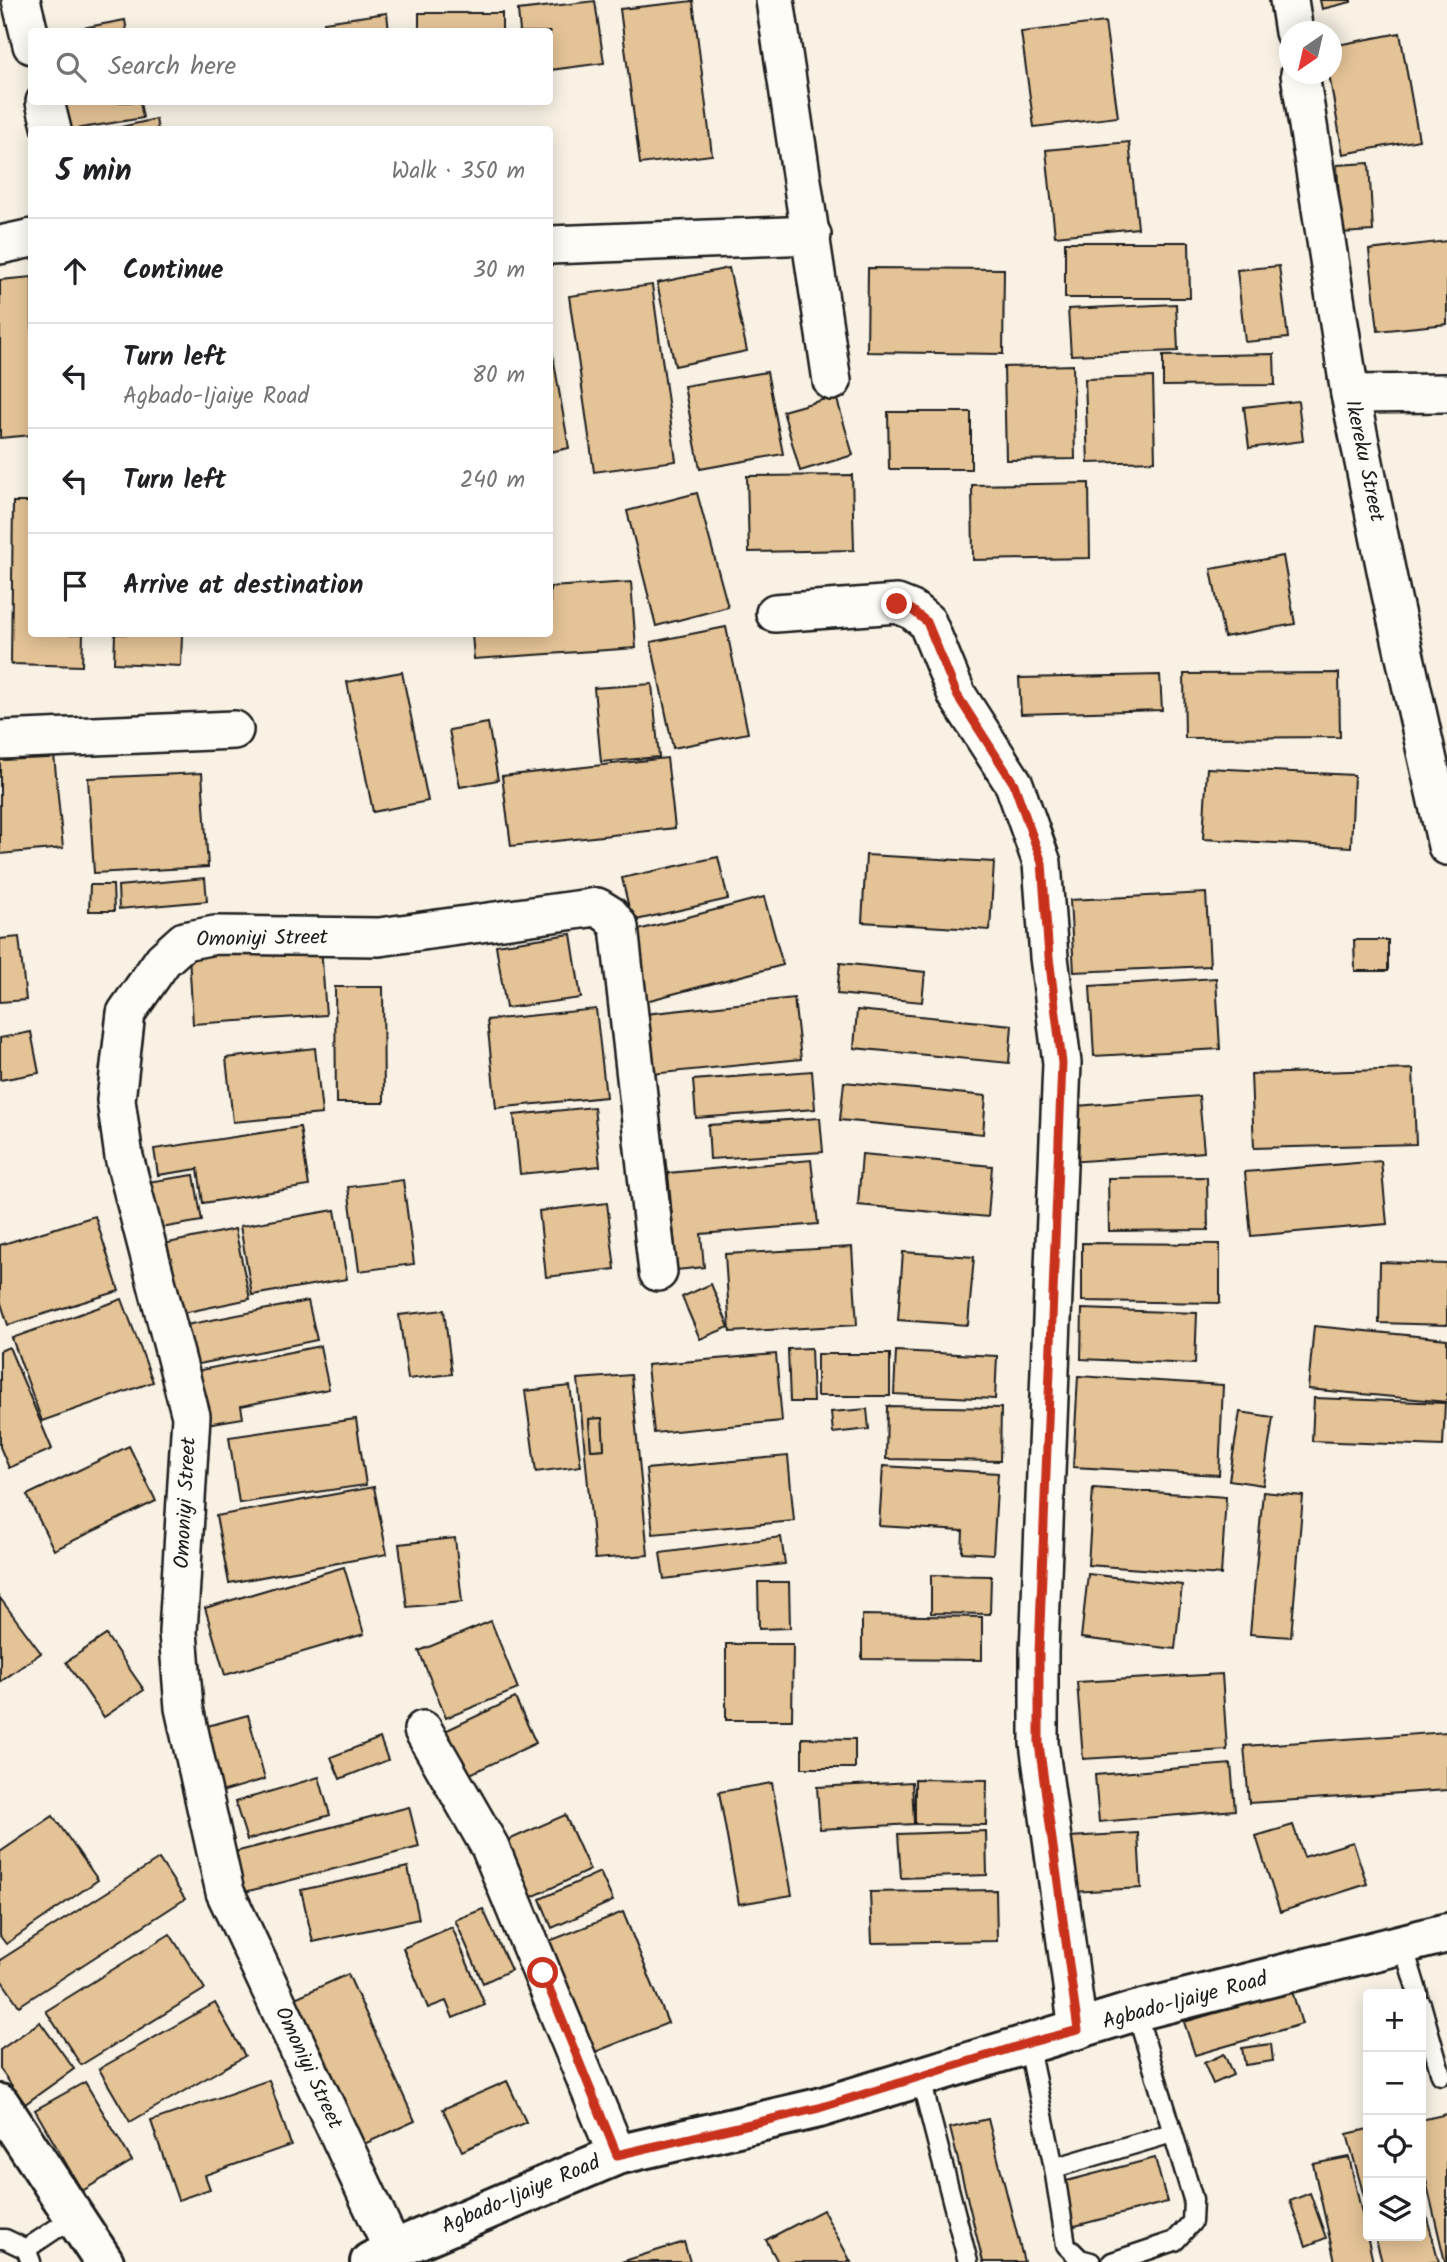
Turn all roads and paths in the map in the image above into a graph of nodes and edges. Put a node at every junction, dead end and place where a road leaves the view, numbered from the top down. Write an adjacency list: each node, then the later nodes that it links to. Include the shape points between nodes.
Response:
1 (21, 0): 5 (street)
2 (775, 0): 9 (street)
3 (1289, 0): 4 (street)
4 (1292, 21)
5 (28, 29)
6 (1302, 84): 15 (street, Ikereku Street)
7 (46, 105): 8 (street)
8 (51, 126)
9 (811, 235): 12 (street); 13 (street)
10 (28, 239): 11 (street)
11 (0, 244)
12 (553, 245)
13 (832, 381)
14 (1447, 393): 15 (street)
15 (1350, 394): 19 (street, Ikereku Street)
16 (775, 612): 27 (street, via 897,604 927,622 957,695 1014,784 1042,863 1062,1063 1039,1744)
17 (234, 730): 18 (street)
18 (0, 740)
19 (1447, 846)
20 (658, 1272): 38 (street, Omoniyi Street, via 619,927 597,907 379,937 215,935 184,941 163,960 125,1013 116,1100 124,1157 191,1416 178,1632 184,1708 225,1892)
21 (423, 1730): 33 (street, via 490,1847)
22 (1447, 1933): 23 (street, Agbado-Ijaiye Road)
23 (1404, 1945): 24 (lane); 25 (street, Agbado-Ijaiye Road)
24 (1417, 1989)
25 (1136, 2011): 27 (street, Agbado-Ijaiye Road); 32 (lane)
26 (1426, 2022): 29 (lane)
27 (1078, 2030): 28 (street, Agbado-Ijaiye Road)
28 (1028, 2043): 30 (street, Agbado-Ijaiye Road); 34 (lane)
29 (1441, 2075)
30 (920, 2076): 33 (street, Agbado-Ijaiye Road, via 819,2108); 40 (lane)
31 (0, 2104): 35 (street)
32 (1172, 2133): 34 (lane); 42 (lane, via 1193,2199 1192,2222 1175,2241)
33 (617, 2155): 38 (street, Agbado-Ijaiye Road)
34 (1054, 2168): 41 (lane, via 1066,2245 1080,2259)
35 (75, 2216): 37 (lane); 39 (street)
36 (0, 2239): 37 (lane)
37 (28, 2256)
38 (381, 2256)
39 (104, 2262)
40 (968, 2262)
41 (1091, 2262)
42 (1112, 2262)

